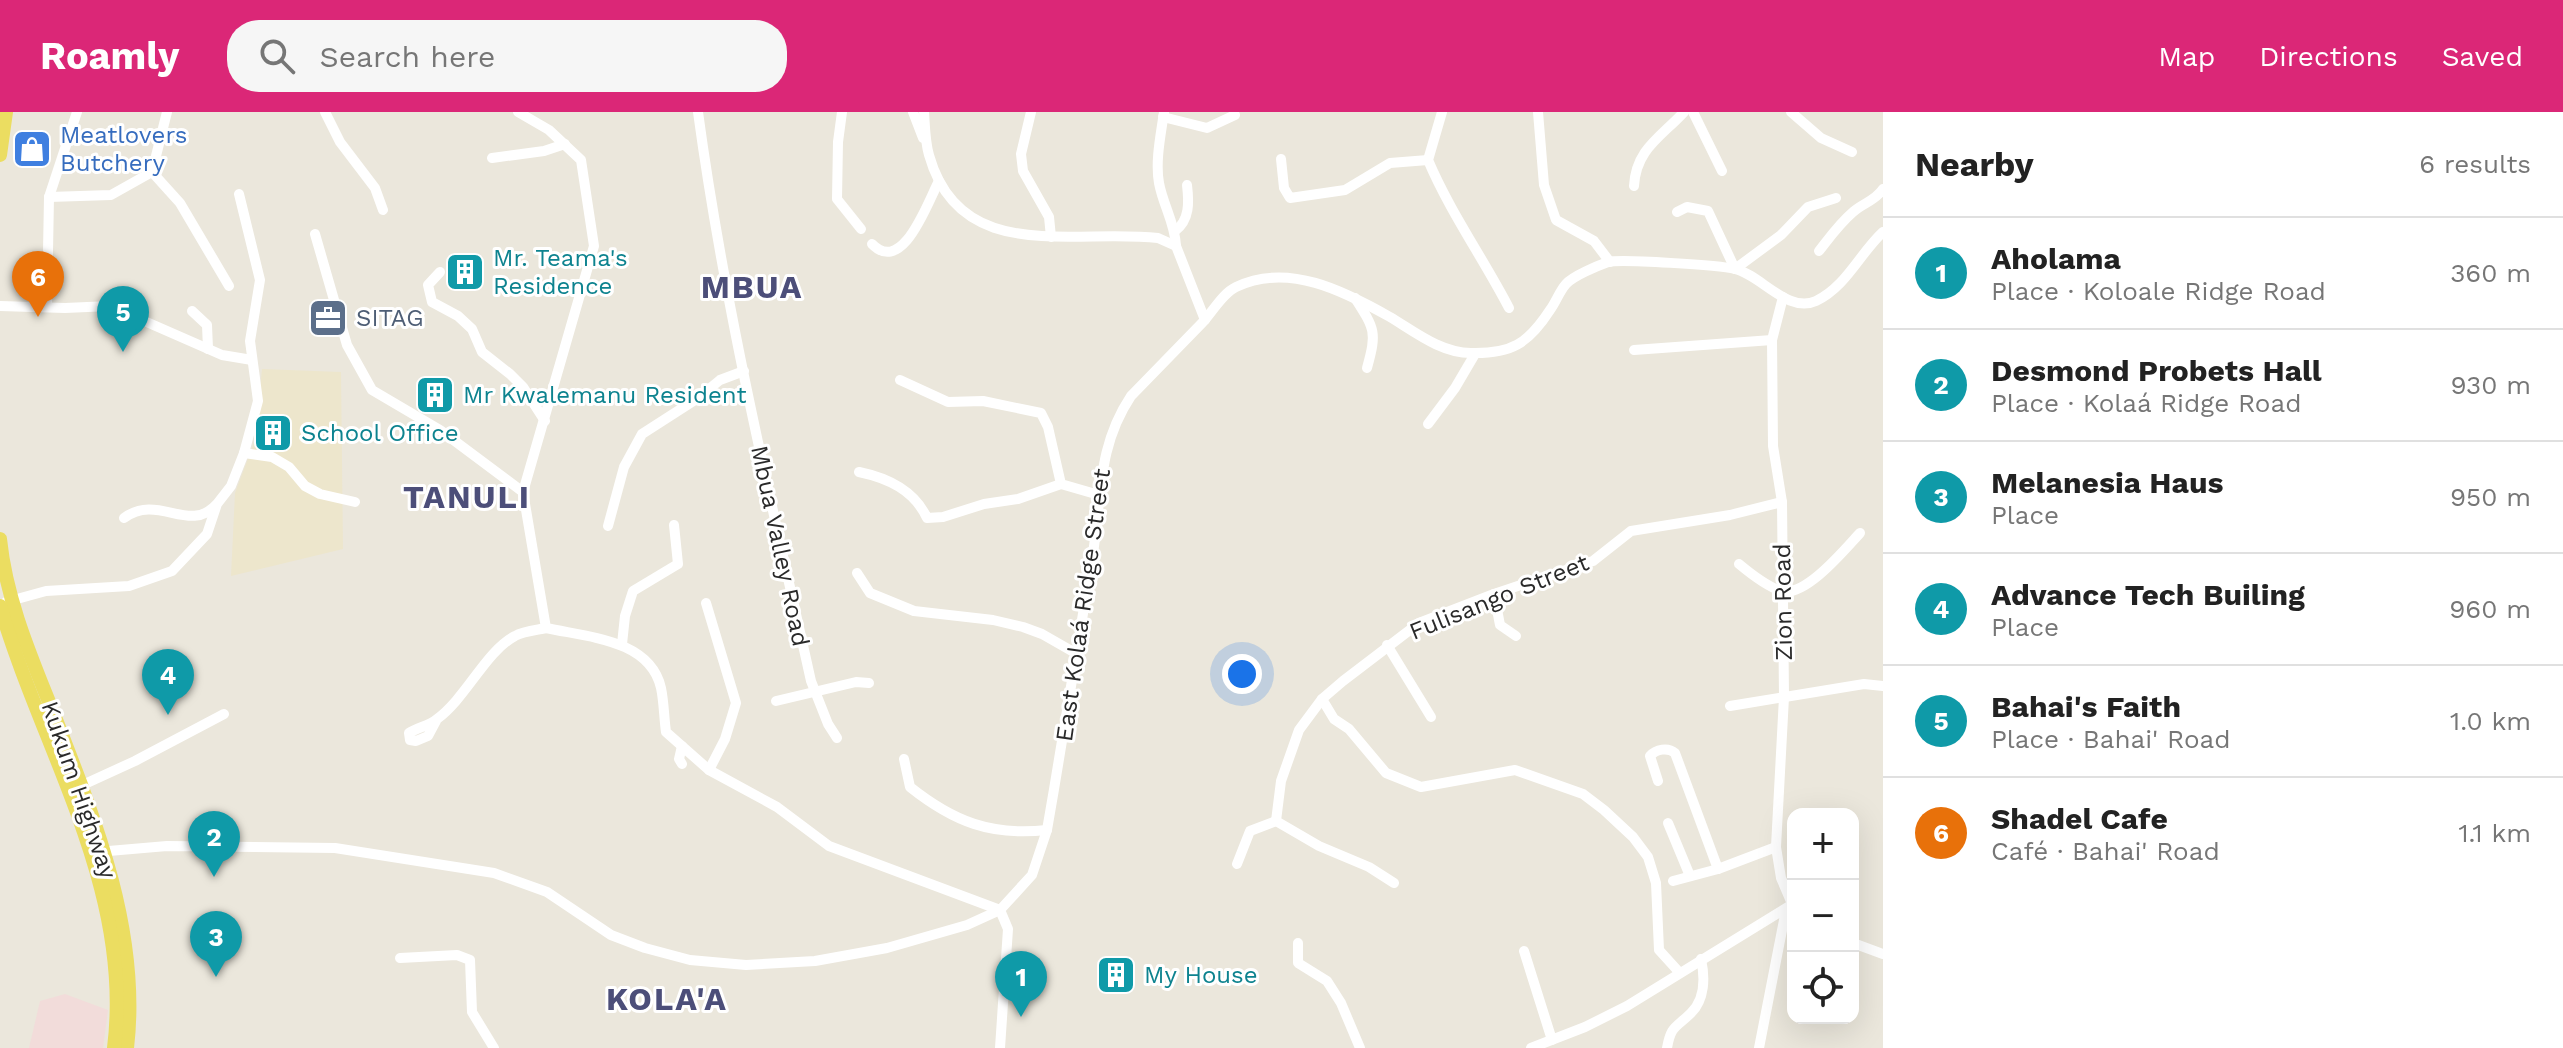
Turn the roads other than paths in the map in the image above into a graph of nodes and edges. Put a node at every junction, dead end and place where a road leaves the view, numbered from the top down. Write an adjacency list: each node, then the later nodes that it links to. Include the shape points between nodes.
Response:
1 (6, 112): 21 (main road)
2 (77, 112): 32 (street)
3 (167, 112): 26 (street)
4 (325, 112): 34 (street, via 375,188)
5 (518, 112): 18 (street)
6 (698, 112): 61 (street, Mbua Valley Road)
7 (842, 112): 36 (street, via 837,199)
8 (913, 112): 19 (street)
9 (924, 112): 19 (street)
10 (1031, 112): 40 (street, via 1021,154 1023,171 1049,217)
11 (1442, 112): 24 (street)
12 (1538, 112): 44 (street, via 1544,185 1556,220 1594,241)
13 (1684, 112): 29 (street, via 1647,148 1635,168)
14 (1693, 112): 25 (street)
15 (1791, 112): 20 (street, via 1821,138)
16 (1164, 114): 17 (street, via 1207,128); 37 (street, via 1159,183)
17 (1235, 115)
18 (565, 144): 22 (street); 63 (street, via 581,160 594,246)
19 (928, 151): 27 (street)
20 (1852, 152)
21 (0, 155)
22 (492, 158)
23 (1281, 159): 24 (street, via 1290,198 1345,190 1390,163)
24 (1428, 160): 52 (street)
25 (1722, 171)
26 (152, 172): 32 (street, via 111,195); 47 (street, via 180,203)
27 (939, 181): 40 (street, via 982,224 1014,235); 41 (street, via 900,247 890,253)
28 (1187, 185): 37 (street, via 1187,214)
29 (1634, 186)
30 (1883, 189): 43 (street, via 1840,223)
31 (239, 194): 59 (street, via 260,280 250,335)
32 (49, 197): 51 (street)
33 (1836, 198): 45 (street, via 1808,207)
34 (383, 210)
35 (1677, 212): 45 (street, via 1687,207 1708,211)
36 (861, 229)
37 (1175, 231): 42 (street)
38 (1883, 232): 49 (street, via 1825,295 1802,304)
39 (315, 234): 68 (street, via 347,345 372,390 440,430)
40 (1051, 237): 42 (street, via 1145,236)
41 (872, 244)
42 (1176, 246): 54 (street)
43 (1819, 251)
44 (1610, 262): 45 (street); 58 (street, via 1567,282 1527,341 1512,349)
45 (1735, 269): 49 (street)
46 (440, 272): 63 (street, via 428,285 432,302 472,329 482,352 517,380)
47 (229, 286)
48 (1354, 297): 54 (street, East Kolaá Ridge Street, via 1297,279 1264,278 1233,288); 58 (street, East Kolaá Ridge Street, via 1451,352); 60 (street, via 1371,322 1375,340)
49 (1783, 297): 55 (street, Zion Road)
50 (0, 306): 51 (street)
51 (47, 307): 56 (street, via 110,306)
52 (1509, 308)
53 (192, 311): 56 (street, via 207,325)
54 (1205, 320): 69 (street, East Kolaá Ridge Street, via 1119,413)
55 (1772, 340): 57 (street); 71 (street, Zion Road, via 1773,446)
56 (208, 349): 59 (street)
57 (1634, 350)
58 (1475, 354): 64 (street)
59 (252, 360): 65 (street, via 258,401)
60 (1367, 368)
61 (744, 371): 75 (street, via 720,380 642,434 624,467); 91 (street, Mbua Valley Road)
62 (900, 380): 67 (street, via 948,402 983,401 1041,413)
63 (545, 421): 68 (street)
64 (1428, 424)
65 (244, 453): 70 (street, via 272,457 305,486); 72 (street)
66 (859, 472): 67 (street, via 906,491 927,518)
67 (1061, 484): 69 (street)
68 (523, 492): 84 (street)
69 (1099, 495): 88 (street, East Kolaá Ridge Street)
70 (355, 502)
71 (1782, 502): 80 (street, Zion Road); 81 (street, Fulisango Street, via 1631,531 1593,561)
72 (217, 504): 73 (street, via 210,512 181,517 154,508 137,509); 83 (street, via 207,534 172,571 129,586 46,591)
73 (124, 518)
74 (674, 525): 86 (street, via 678,564 633,591)
75 (608, 526)
76 (1860, 533): 80 (street, via 1827,569 1795,590)
77 (0, 539): 83 (main road, Kukum Highway)
78 (1739, 564): 80 (street)
79 (857, 573): 88 (street, via 870,593 914,611 1023,627)
80 (1782, 591): 92 (street, Zion Road)
81 (1494, 594): 85 (street, via 1500,625); 87 (street, Fulisango Street, via 1419,623)
82 (706, 603): 103 (street, via 736,703)
83 (4, 604): 105 (main road, Kukum Highway)
84 (546, 628): 86 (street); 98 (street, via 516,635 499,648)
85 (1516, 636)
86 (622, 644): 100 (street, via 646,660 660,685 666,732)
87 (1387, 645): 93 (street, Fulisango Street); 97 (street)
88 (1077, 654): 108 (street, East Kolaá Ridge Street)
89 (869, 683): 91 (street)
90 (1883, 686): 92 (street, via 1864,684)
91 (814, 691): 94 (street); 99 (street, Mbua Valley Road)
92 (1784, 697): 95 (street); 109 (street, Zion Road)
93 (1322, 699): 106 (street, Fulisango Street, via 1299,730 1289,756); 126 (street, via 1334,719 1386,773 1421,787 1515,770 1583,794 1604,810 1648,857 1656,883 1659,950)
94 (776, 701)
95 (1730, 706)
96 (224, 714): 105 (street)
97 (1431, 717)
98 (436, 721)
99 (837, 738)
100 (682, 746): 102 (street); 103 (street)
101 (904, 759): 108 (street, via 910,787 961,820 1016,833)
102 (682, 764)
103 (709, 770): 118 (street, via 777,807 829,846)
104 (1658, 781): 112 (street, via 1650,756 1672,750)
105 (76, 788): 110 (main road, Kukum Highway)
106 (1276, 821): 111 (street, via 1250,831); 115 (street)
107 (1668, 823): 113 (street)
108 (1047, 830): 118 (street, East Kolaá Ridge Street, via 1032,875)
109 (1776, 847): 112 (street); 116 (street, Zion Road)
110 (97, 852): 118 (street, via 167,846 335,848 494,873 547,892 611,935 645,948 690,960 746,965 815,961 887,948); 128 (main road, Kukum Highway, via 113,947); 129 (main road, Kukum Highway, via 125,948)
111 (1237, 864)
112 (1718, 869): 113 (street)
113 (1690, 876): 114 (street)
114 (1673, 881)
115 (1394, 883)
116 (1787, 893)
117 (1787, 908): 125 (street)
118 (1000, 910): 131 (street, via 1008,929)
119 (1787, 912): 135 (street)
120 (1298, 943): 132 (street, via 1298,963 1327,981)
121 (1859, 945): 123 (street)
122 (1524, 951): 127 (street)
123 (1883, 954)
124 (400, 958): 130 (street, via 457,955 470,960 472,1012)
125 (1701, 959): 126 (street); 134 (street, via 1702,996 1672,1027)
126 (1679, 972): 127 (street, via 1627,1006)
127 (1552, 1040): 133 (street)
128 (114, 1048)
129 (127, 1048)
130 (494, 1048)
131 (1000, 1048)
132 (1360, 1048)
133 (1531, 1048)
134 (1667, 1048)
135 (1759, 1048)

